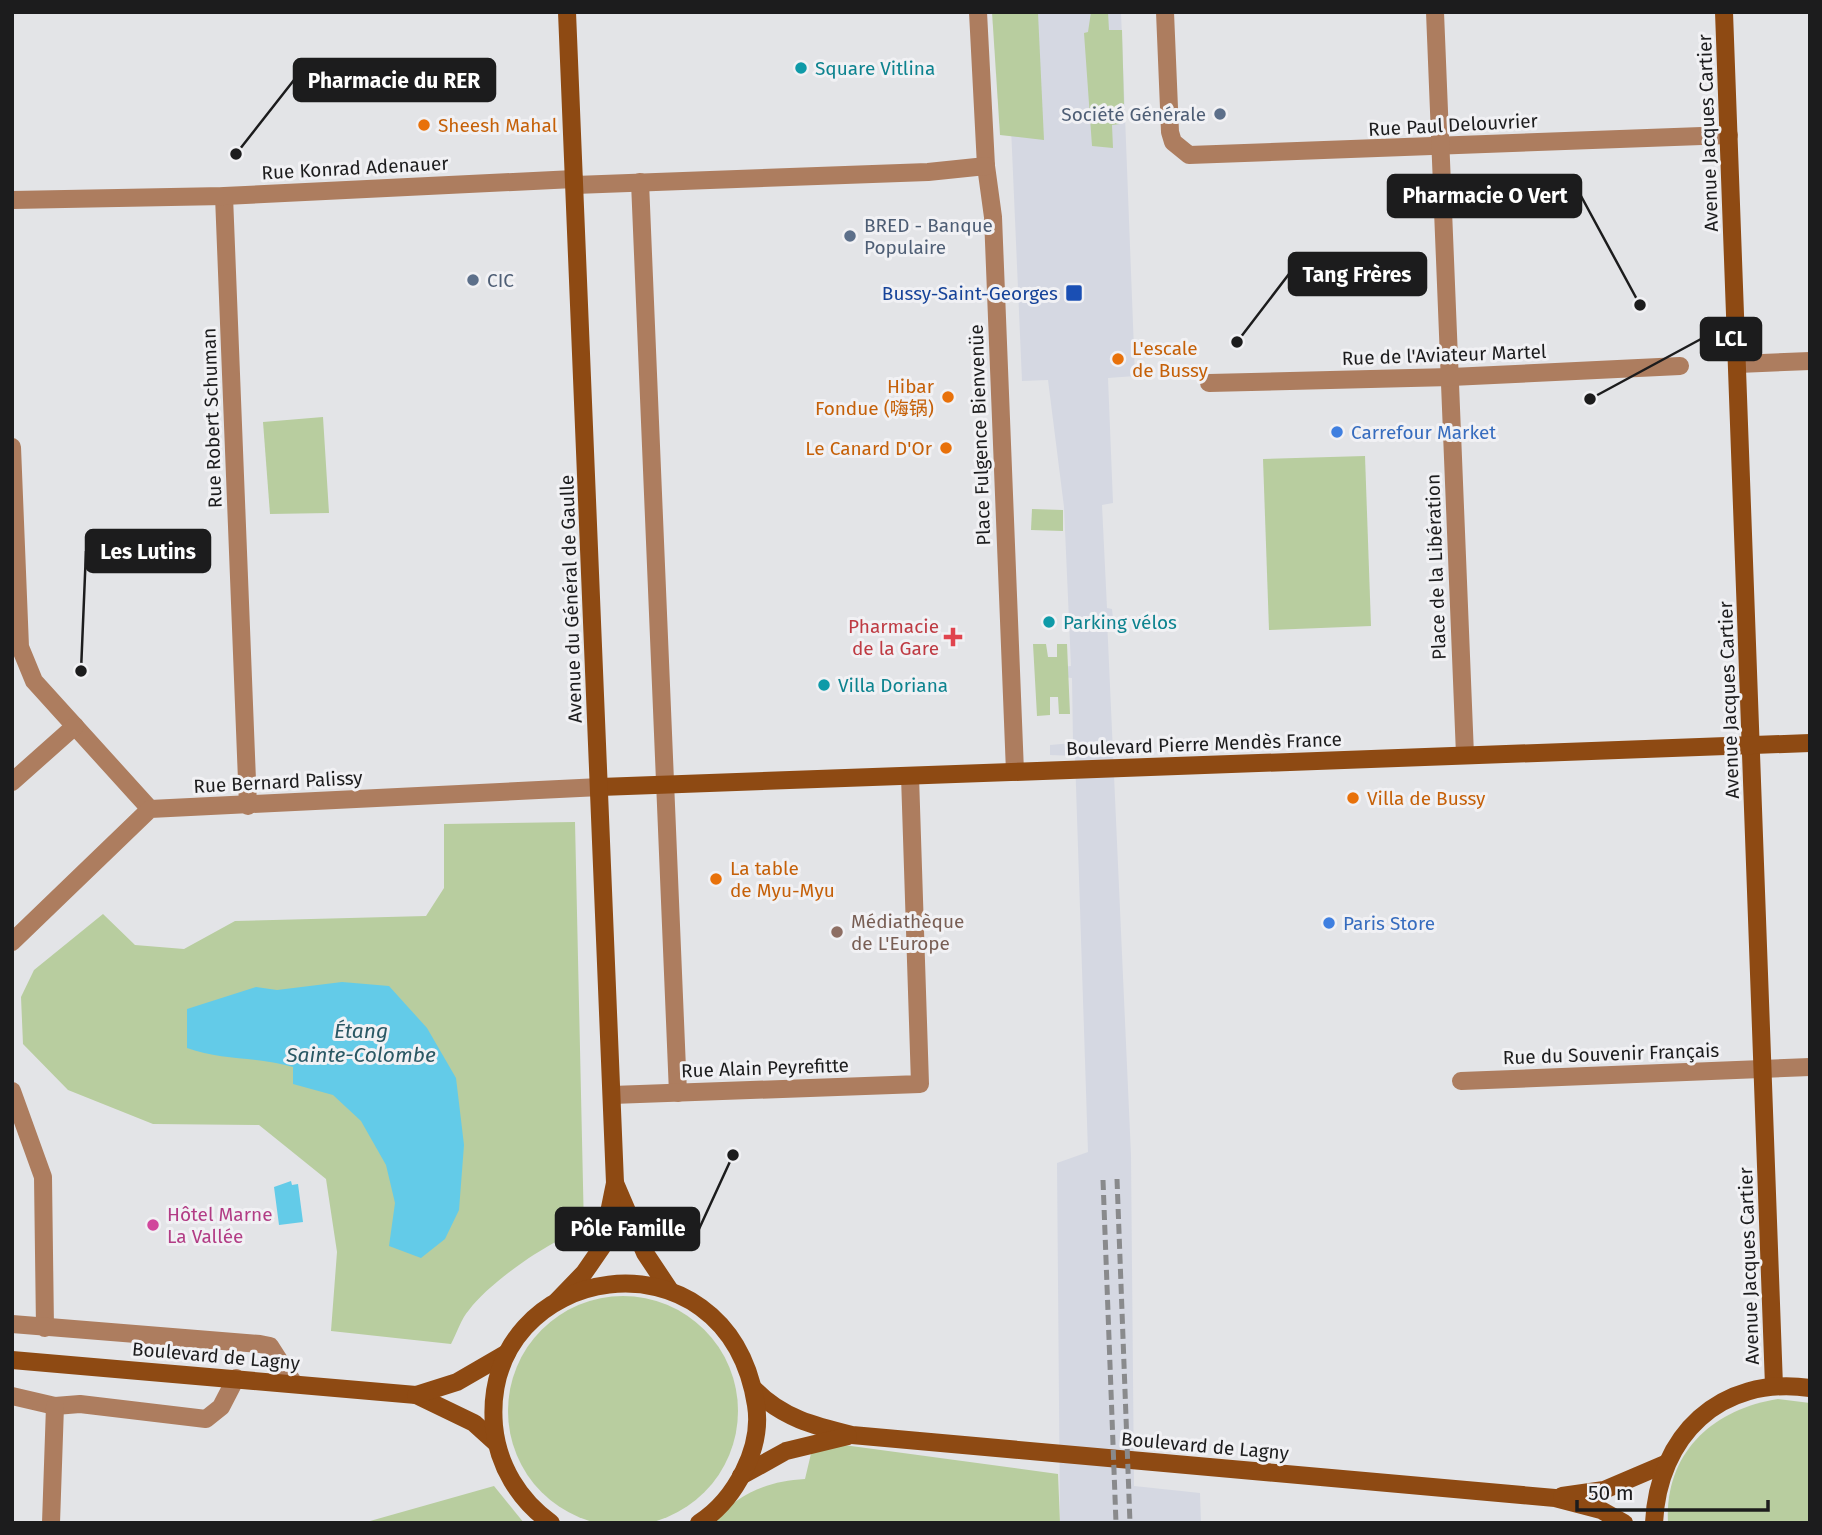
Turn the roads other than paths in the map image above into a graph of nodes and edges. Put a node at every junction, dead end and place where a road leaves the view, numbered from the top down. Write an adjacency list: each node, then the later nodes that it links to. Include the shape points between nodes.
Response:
1 (567, 12): 9 (main road, Avenue du Général de Gaulle)
2 (978, 12): 8 (street, Place Fulgence Bienvenüe)
3 (1165, 12): 7 (street, Rue Paul Delouvrier, via 1170,131 1180,150 1199,157)
4 (1435, 12): 7 (street, Place de la Libération)
5 (1724, 12): 6 (main road, Avenue Jacques Cartier)
6 (1729, 135): 7 (street, Rue Paul Delouvrier); 14 (main road, Avenue Jacques Cartier)
7 (1442, 147): 16 (street, Place de la Libération)
8 (986, 166): 10 (street, Rue Konrad Adenauer); 23 (street, Place Fulgence Bienvenüe, via 993,217)
9 (575, 182): 10 (street, Rue Konrad Adenauer); 11 (street, Rue Konrad Adenauer); 27 (main road, Avenue du Général de Gaulle)
10 (640, 182): 26 (street)
11 (224, 196): 12 (street, Rue Konrad Adenauer); 28 (street, Rue Robert Schuman)
12 (12, 200)
13 (1810, 361): 14 (street)
14 (1738, 363): 21 (main road, Avenue Jacques Cartier)
15 (1680, 366): 16 (street, Rue de l'Aviateur Martel)
16 (1451, 377): 17 (street, Rue de l'Aviateur Martel); 22 (street, Place de la Libération)
17 (1209, 383)
18 (12, 447): 19 (street, via 20,648 34,681)
19 (75, 726): 25 (street); 29 (street)
20 (1810, 743): 21 (main road, Boulevard Pierre Mendès France)
21 (1752, 745): 22 (main road, Boulevard Pierre Mendès France); 32 (main road, Avenue Jacques Cartier)
22 (1465, 755): 23 (main road, Boulevard Pierre Mendès France)
23 (1016, 772): 24 (main road, Boulevard Pierre Mendès France)
24 (910, 776): 26 (main road, Boulevard Pierre Mendès France); 34 (street, Rue Alain Peyrefitte, via 920,1084)
25 (12, 782)
26 (665, 785): 27 (main road, Boulevard Pierre Mendès France); 34 (street)
27 (600, 787): 28 (street, Rue Bernard Palissy); 35 (main road, Avenue du Général de Gaulle)
28 (248, 806): 29 (street, Rue Bernard Palissy)
29 (150, 809): 30 (street)
30 (12, 942)
31 (1810, 1067): 32 (street, Rue du Souvenir Français)
32 (1763, 1068): 33 (street, Rue du Souvenir Français); 46 (main road, Avenue Jacques Cartier)
33 (1461, 1081)
34 (678, 1093): 35 (street, Rue Alain Peyrefitte)
35 (612, 1095): 37 (main road, Avenue du Général de Gaulle)
36 (14, 1102): 41 (street, via 43,1177)
37 (615, 1183): 38 (main road, Avenue du Général de Gaulle, via 645,1253); 39 (main road, Avenue du Général de Gaulle, via 597,1257)
38 (669, 1289): 39 (main road, via 631,1282 606,1284); 48 (main road, via 705,1309 734,1338)
39 (557, 1300): 42 (main road, via 529,1323)
40 (12, 1324): 41 (street)
41 (45, 1328): 45 (street, via 270,1346)
42 (508, 1353): 49 (main road, Boulevard de Lagny, via 457,1382); 53 (main road, via 495,1392)
43 (12, 1360): 44 (main road, Boulevard de Lagny)
44 (236, 1378): 45 (main road, Boulevard de Lagny); 51 (street, via 221,1407 206,1419 80,1404)
45 (293, 1382): 49 (main road, Boulevard de Lagny)
46 (1774, 1386): 47 (main road); 54 (main road, via 1739,1393 1710,1409 1685,1431)
47 (1810, 1388)
48 (755, 1390): 52 (main road, Boulevard de Lagny, via 790,1417); 55 (main road, via 753,1450)
49 (416, 1395): 53 (main road, Boulevard de Lagny, via 474,1423)
50 (12, 1396): 51 (street)
51 (55, 1406): 57 (street)
52 (852, 1435): 55 (main road, Boulevard de Lagny, via 786,1451); 56 (main road, Boulevard de Lagny)
53 (495, 1442): 58 (main road, via 509,1479 533,1510)
54 (1665, 1464): 56 (main road, Boulevard de Lagny, via 1604,1490); 61 (main road, via 1655,1493)
55 (741, 1476): 59 (main road, via 711,1515)
56 (1555, 1498): 60 (main road, Boulevard de Lagny, via 1601,1510)
57 (51, 1523)
58 (551, 1523)
59 (699, 1523)
60 (1624, 1523)
61 (1654, 1523)

